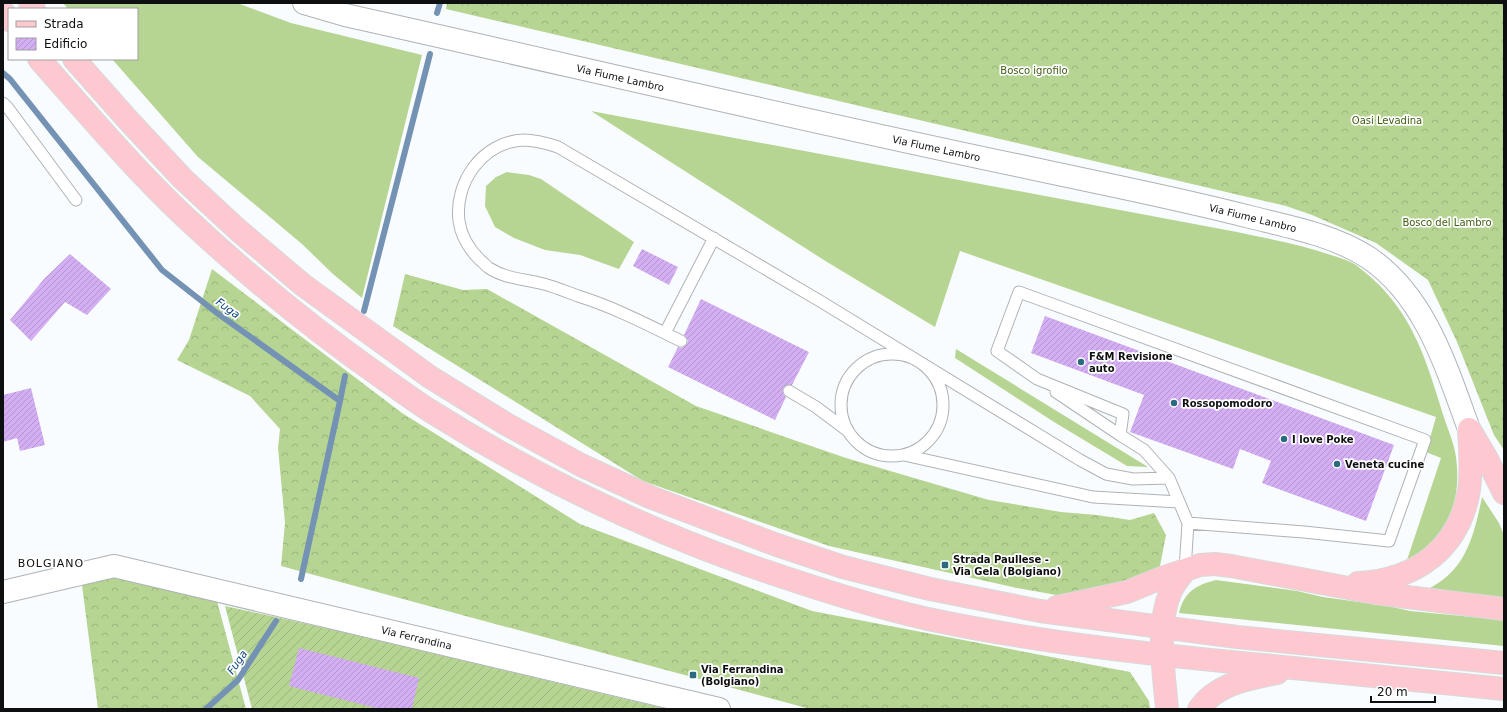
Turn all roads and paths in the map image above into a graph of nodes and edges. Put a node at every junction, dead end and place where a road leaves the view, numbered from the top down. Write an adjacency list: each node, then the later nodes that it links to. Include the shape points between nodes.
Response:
1 (304, 3): 12 (street, Via Fiume Lambro, via 920,145 1189,202 1337,241 1375,263 1401,287 1417,309 1437,346)
2 (39, 60): 26 (main road, via 181,214 238,266 296,315 362,364 430,411 502,454 642,524 716,554 799,583 930,619 1018,635)
3 (75, 60): 24 (main road, via 184,179 238,230 303,285 430,377 506,424 581,465 650,497 777,545 843,568 923,588)
4 (3, 103): 5 (lane)
5 (76, 200)
6 (714, 238): 7 (lane); 7 (lane, via 558,147 541,141 523,140 497,147 477,162 464,182 458,201 463,237 471,251 488,268 510,278 544,284 581,296); 9 (lane)
7 (665, 333): 8 (lane)
8 (681, 341)
9 (917, 360): 13 (lane, via 901,354 884,354 868,359 855,369 845,383 841,399 842,416); 15 (lane, via 929,369 938,382 943,396 943,412 939,426 930,439 919,449); 16 (lane, via 1048,442 1106,474 1133,479)
10 (1037, 379): 14 (lane); 14 (lane, via 1123,414); 19 (lane, via 997,351 1019,292 1425,440 1389,541)
11 (789, 391): 13 (lane, via 816,407)
12 (1470, 429): 17 (main road); 21 (main road, via 1470,477 1467,500 1459,522 1441,549 1421,566 1386,580)
13 (848, 432): 15 (lane, via 864,448 874,453)
14 (1120, 435): 16 (lane, via 1144,450)
15 (904, 455): 18 (lane, via 1093,497)
16 (1169, 478): 18 (lane)
17 (1504, 494)
18 (1179, 502): 19 (lane)
19 (1188, 523): 20 (lane)
20 (1185, 570): 21 (main road, via 1200,565 1220,565); 24 (main road, via 1127,592); 25 (main road, via 1170,592)
21 (1325, 584): 23 (main road)
22 (3, 592): 30 (street, Via Ferrandina, via 114,566)
23 (1504, 609)
24 (1040, 611): 25 (main road)
25 (1163, 627): 26 (main road); 27 (main road, via 1237,637)
26 (1162, 655): 28 (main road); 31 (main road)
27 (1504, 663)
28 (1300, 668): 29 (main road); 32 (main road, via 1230,684 1213,695)
29 (1504, 689)
30 (719, 709)
31 (1167, 709)
32 (1199, 709)

